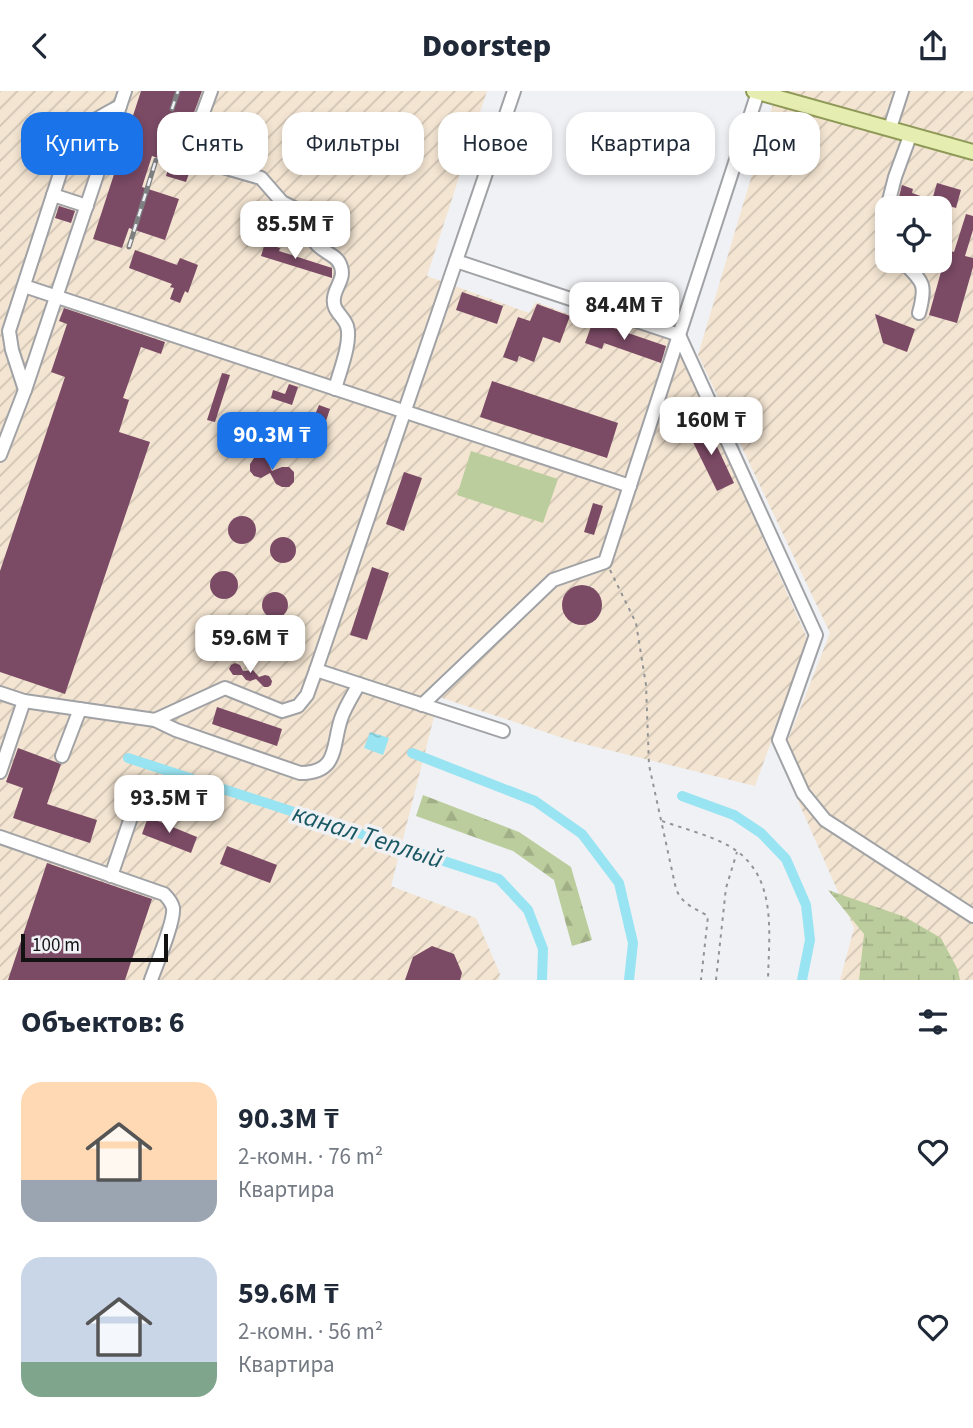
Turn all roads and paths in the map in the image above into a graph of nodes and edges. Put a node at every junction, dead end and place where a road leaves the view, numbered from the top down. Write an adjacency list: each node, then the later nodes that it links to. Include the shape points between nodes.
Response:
1 (125, 91): 6 (street)
2 (211, 91): 19 (street, via 192,143 197,150 209,163 261,178 282,202 310,216 313,239 341,266 335,311 346,324 349,337)
3 (514, 91): 13 (street)
4 (902, 91): 7 (street)
5 (756, 92): 7 (main road); 18 (street)
6 (120, 106): 10 (street, via 80,132 67,152); 12 (street)
7 (890, 128): 8 (main road)
8 (910, 136): 9 (main road); 11 (street)
9 (973, 152)
10 (53, 195): 12 (street); 15 (street)
11 (890, 196)
12 (87, 206): 16 (street)
13 (456, 261): 18 (street); 21 (street)
14 (913, 273): 17 (street, via 925,292)
15 (24, 286): 16 (street); 20 (street, via 9,331)
16 (57, 297): 19 (street); 20 (street)
17 (919, 313)
18 (679, 334): 23 (street); 40 (street, via 816,635 779,740 803,793 825,820)
19 (335, 389): 21 (street)
20 (25, 390): 22 (street)
21 (404, 412): 23 (street); 25 (street)
22 (0, 455)
23 (630, 486): 24 (street)
24 (605, 562): 29 (street, via 553,580); 36 (path, via 636,623 646,685 649,765)
25 (316, 670): 26 (street); 31 (street, via 298,706 282,711 225,688)
26 (359, 684): 29 (street); 31 (street, via 341,717 333,755 313,773 300,773)
27 (0, 693): 28 (street)
28 (24, 701): 30 (street); 34 (street)
29 (422, 705): 32 (street)
30 (80, 709): 31 (street); 33 (street)
31 (155, 720)
32 (503, 731)
33 (62, 756)
34 (0, 772)
35 (140, 791): 39 (street)
36 (661, 821): 38 (path); 42 (path, via 680,899 708,915)
37 (0, 837): 39 (street)
38 (737, 851): 43 (path, via 726,888); 44 (path, via 752,864 766,894)
39 (111, 876): 41 (street, via 164,894 174,910)
40 (973, 916)
41 (151, 980)
42 (701, 980)
43 (716, 980)
44 (768, 980)

